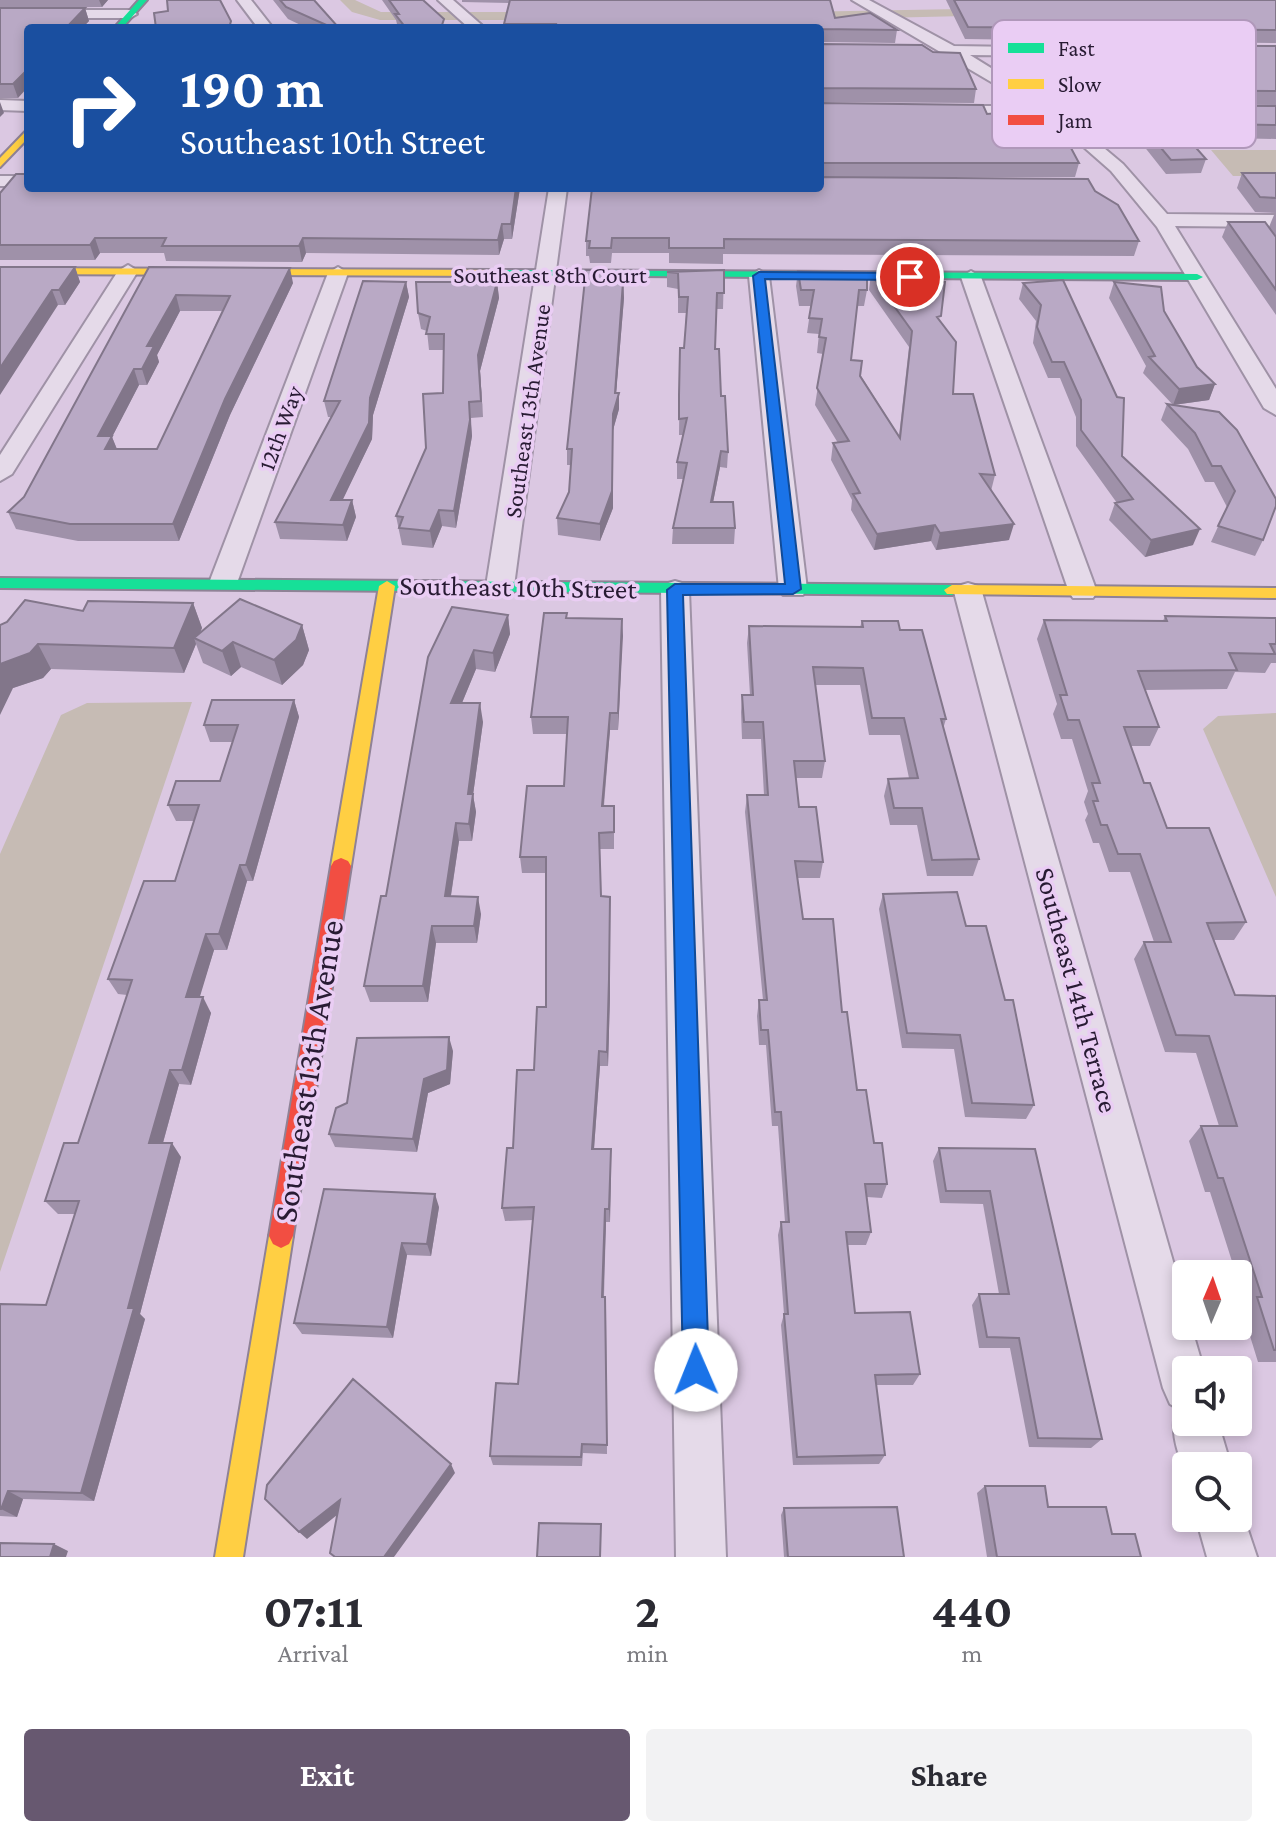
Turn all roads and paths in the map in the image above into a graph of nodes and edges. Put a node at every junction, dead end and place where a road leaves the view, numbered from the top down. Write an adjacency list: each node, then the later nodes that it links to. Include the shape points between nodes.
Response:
1 (143, 0): 7 (street)
2 (244, 0): 8 (street)
3 (445, 0): 6 (street)
4 (859, 0): 10 (street)
5 (0, 14): 7 (street)
6 (468, 20)
7 (124, 21)
8 (263, 24)
9 (910, 50): 10 (street)
10 (955, 50): 11 (street); 12 (street)
11 (992, 50)
12 (992, 74)
13 (0, 105): 14 (street)
14 (24, 106)
15 (928, 111): 16 (street)
16 (992, 112)
17 (24, 137): 19 (street)
18 (1094, 148): 23 (street)
19 (0, 164)
20 (0, 181): 21 (street)
21 (24, 181)
22 (1103, 186): 23 (street)
23 (1134, 186): 25 (street)
24 (557, 192): 30 (street, Southeast 13th Avenue)
25 (1161, 220): 26 (street); 33 (street)
26 (1276, 221)
27 (0, 271): 28 (street, Southeast 8th Court)
28 (128, 271): 29 (street, Southeast 8th Court); 37 (street)
29 (338, 273): 30 (street, Southeast 8th Court); 39 (street, 12th Way)
30 (547, 274): 31 (street, Southeast 8th Court); 41 (street, Southeast 13th Avenue)
31 (759, 276): 32 (street, Southeast 8th Court); 42 (street)
32 (971, 277): 33 (street, Southeast 8th Court); 45 (street)
33 (1197, 277): 34 (street)
34 (1251, 366): 35 (street); 36 (street)
35 (1276, 367)
36 (1276, 408)
37 (0, 474)
38 (0, 583): 39 (street, Southeast 10th Street)
39 (223, 583): 40 (street, Southeast 10th Street)
40 (387, 586): 41 (street, Southeast 10th Street); 49 (street, Southeast 13th Avenue)
41 (500, 586): 43 (street, Southeast 10th Street)
42 (793, 589): 43 (street, Southeast 10th Street); 44 (street, Southeast 10th Street)
43 (675, 590): 50 (street)
44 (968, 592): 45 (street, Southeast 10th Street); 47 (street, Southeast 14th Terrace)
45 (1083, 592): 46 (street, Southeast 10th Street)
46 (1276, 593)
47 (1177, 1356)
48 (1225, 1532): 51 (street)
49 (229, 1557)
50 (701, 1557)
51 (1232, 1557)

